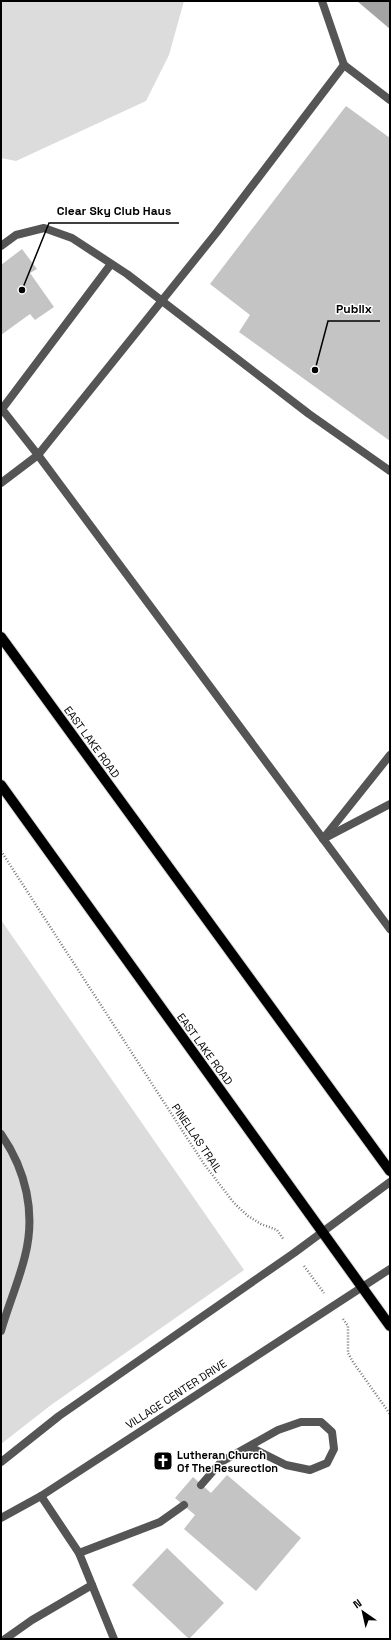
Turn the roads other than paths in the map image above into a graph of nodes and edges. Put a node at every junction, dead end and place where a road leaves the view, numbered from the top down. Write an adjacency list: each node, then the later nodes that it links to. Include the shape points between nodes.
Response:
1 (322, 1): 2 (street)
2 (344, 65): 3 (street); 6 (street)
3 (390, 100)
4 (1, 246): 5 (street, via 16,234 44,228 72,238)
5 (111, 264): 6 (street); 7 (street)
6 (161, 302): 8 (street); 9 (street, via 309,414)
7 (1, 409): 8 (street)
8 (38, 455): 10 (street); 15 (street)
9 (390, 471)
10 (1, 483)
11 (1, 637): 18 (main road, EAST LAKE ROAD)
12 (390, 755): 15 (street)
13 (1, 786): 20 (main road, EAST LAKE ROAD)
14 (390, 804): 15 (street)
15 (323, 839): 16 (street)
16 (390, 929)
17 (1, 1134): 24 (street, via 20,1169 27,1189 30,1212 25,1256)
18 (390, 1171)
19 (390, 1182): 20 (street)
20 (322, 1232): 22 (main road, EAST LAKE ROAD); 26 (street, via 59,1416)
21 (390, 1269): 22 (street, VILLAGE CENTER DRIVE)
22 (361, 1287): 23 (main road, EAST LAKE ROAD); 28 (street, VILLAGE CENTER DRIVE)
23 (390, 1326)
24 (1, 1332)
25 (250, 1447): 25 (street, via 286,1465 310,1470 327,1463 334,1449 332,1432 321,1422 301,1422 278,1430); 27 (street, via 221,1462)
26 (1, 1462)
27 (201, 1485)
28 (41, 1496): 30 (street, VILLAGE CENTER DRIVE); 31 (street)
29 (184, 1505): 31 (street, via 160,1522)
30 (1, 1518)
31 (79, 1553): 32 (street)
32 (92, 1585): 33 (street); 34 (street)
33 (5, 1639)
34 (114, 1639)

